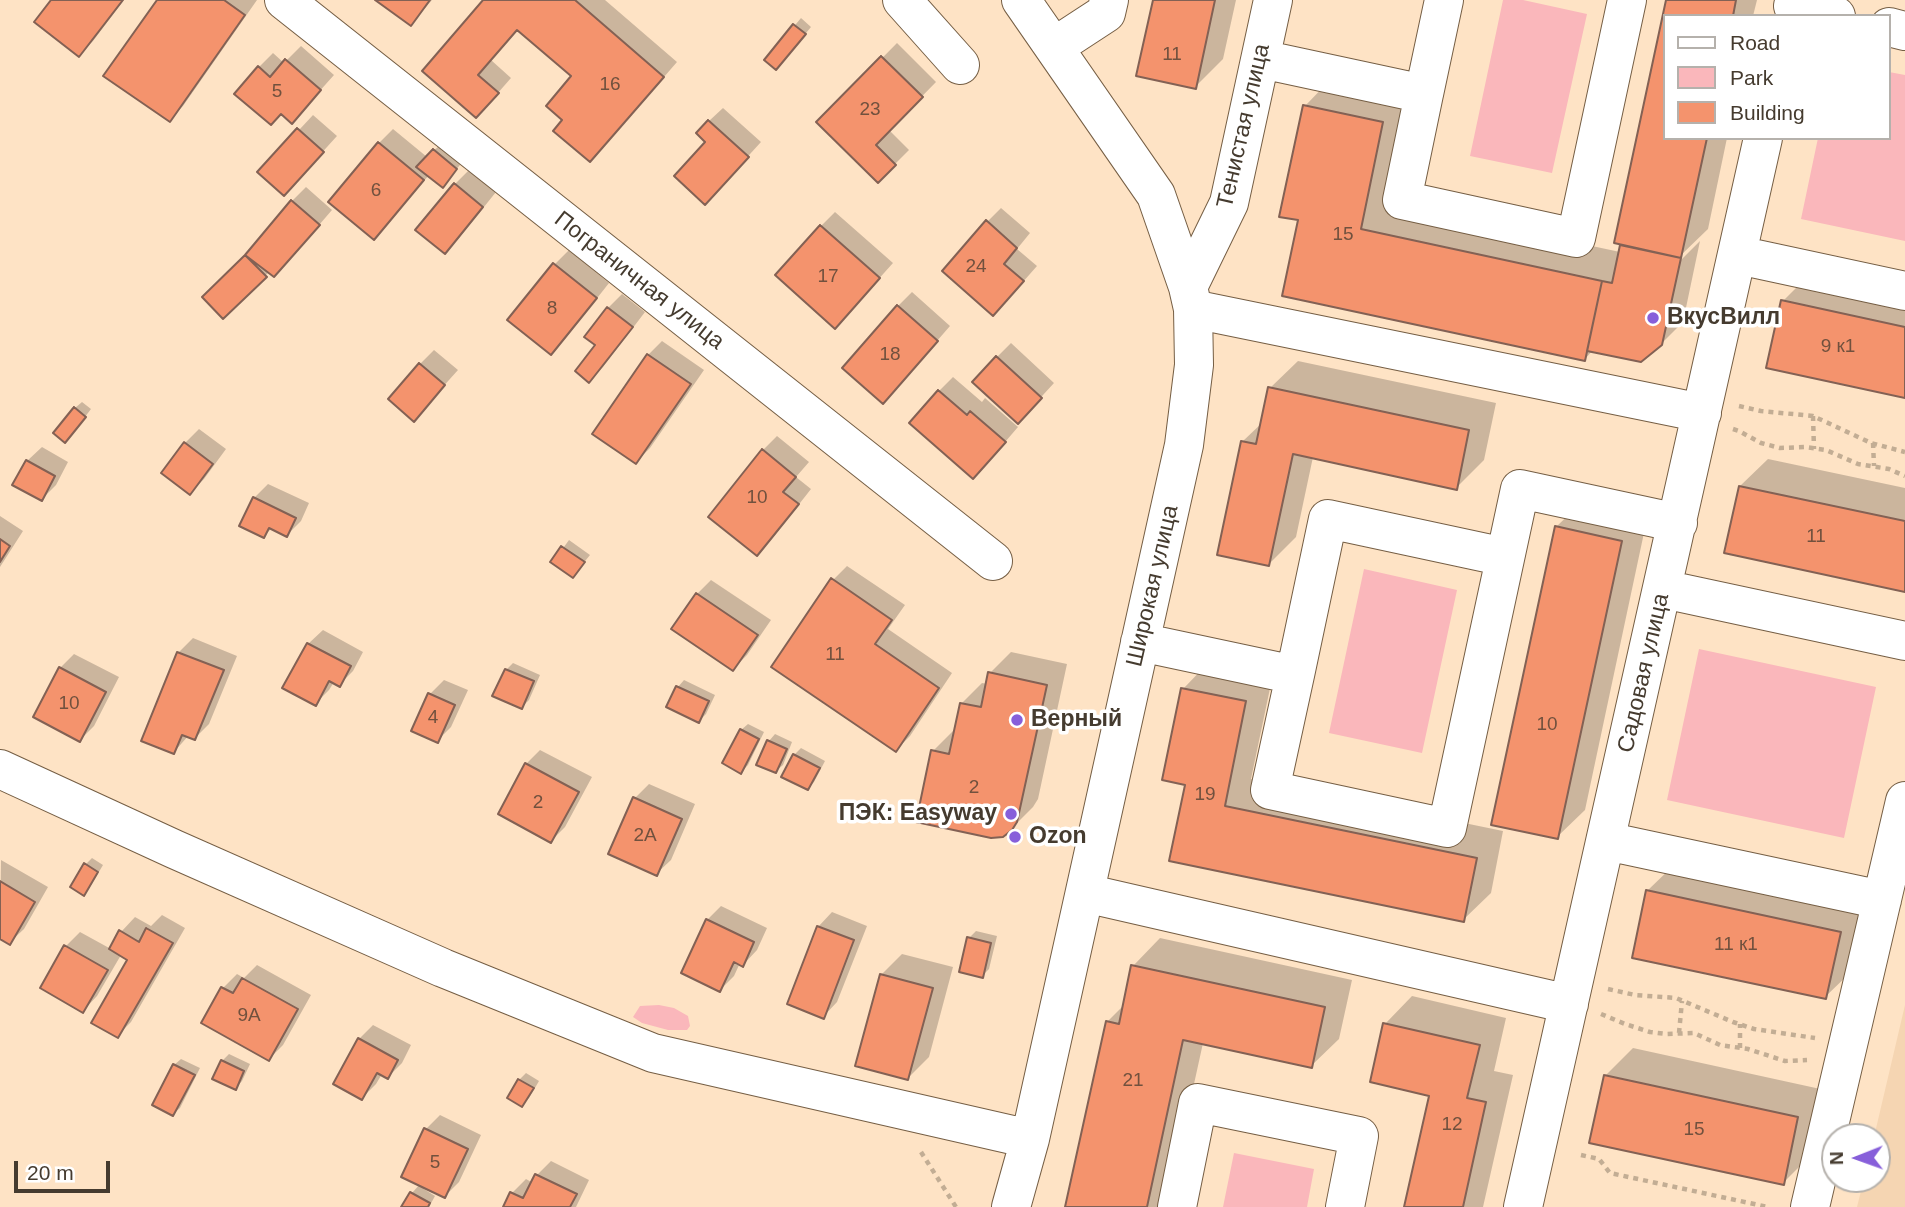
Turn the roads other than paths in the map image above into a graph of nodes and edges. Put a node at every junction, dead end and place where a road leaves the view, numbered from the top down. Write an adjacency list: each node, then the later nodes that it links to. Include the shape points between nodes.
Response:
1 (284, 0): 21 (street, Пограничная улица)
2 (902, 0): 12 (street)
3 (1021, 0): 10 (street, Широкая улица)
4 (1109, 0): 10 (street, via 1106,13)
5 (1273, 0): 11 (street, Тенистая улица)
6 (1444, 0): 13 (street)
7 (1627, 0): 13 (street, via 1576,238 1402,200)
8 (1792, 7): 9 (street)
9 (1826, 14)
10 (1054, 47): 17 (street, Широкая улица, via 1156,195)
11 (1261, 59): 13 (street); 17 (street, Тенистая улица, via 1229,203)
12 (960, 65)
13 (1424, 94)
14 (1763, 140): 15 (street, Садовая улица)
15 (1738, 255): 16 (street); 18 (street, Садовая улица)
16 (1905, 291)
17 (1191, 298): 18 (street); 24 (street, Широкая улица, via 1194,366 1184,445)
18 (1722, 415): 19 (street, Садовая улица)
19 (1678, 523): 20 (street, via 1520,489); 22 (street, Садовая улица)
20 (1505, 557): 25 (street, via 1328,519); 25 (street, via 1447,828 1270,790)
21 (993, 561)
22 (1663, 589): 23 (street); 28 (street, Садовая улица)
23 (1905, 641)
24 (1140, 642): 25 (street); 29 (street, Широкая улица)
25 (1294, 675)
26 (0, 769): 32 (street, via 443,968 653,1053)
27 (1905, 801): 30 (street)
28 (1606, 841): 30 (street); 31 (street, Садовая улица)
29 (1085, 893): 31 (street); 32 (street, Широкая улица)
30 (1882, 900): 37 (street)
31 (1583, 1007): 36 (street, Садовая улица)
32 (1030, 1139): 33 (street, Широкая улица)
33 (1011, 1207)
34 (1177, 1207): 35 (street, via 1198,1102 1359,1136)
35 (1345, 1207)
36 (1523, 1207)
37 (1810, 1207)

